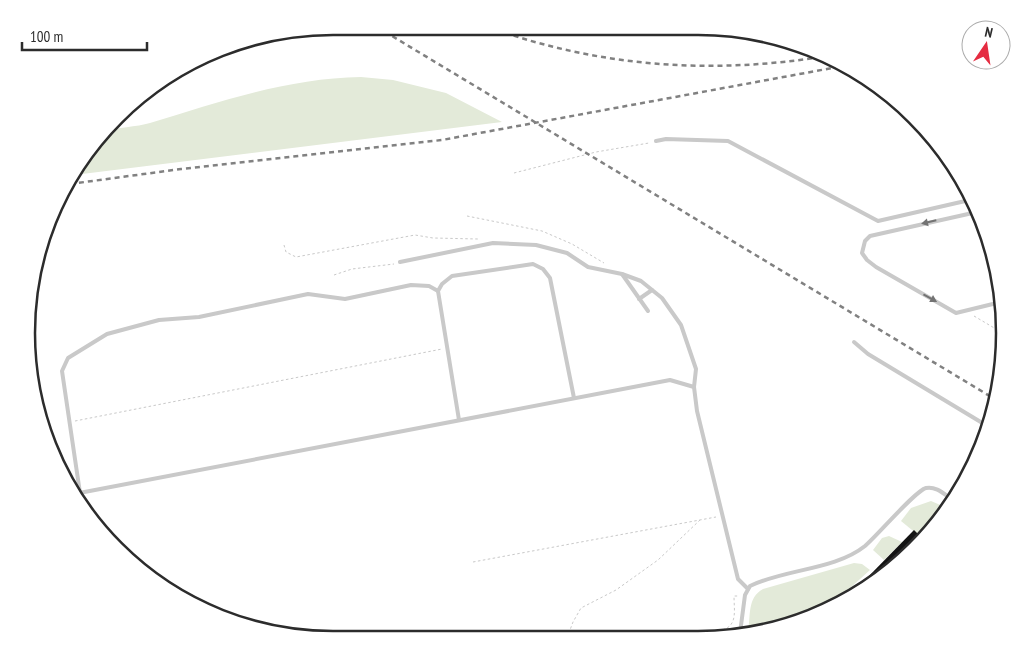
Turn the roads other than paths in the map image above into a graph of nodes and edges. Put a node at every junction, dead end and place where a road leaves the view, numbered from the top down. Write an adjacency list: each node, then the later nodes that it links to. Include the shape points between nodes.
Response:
1 (656, 141): 2 (lane, via 728,141 878,221)
2 (965, 201)
3 (971, 213): 9 (lane, one-way to 9, via 870,236 862,247 862,253 876,267 956,313)
4 (400, 262): 5 (lane, via 494,243 536,245 567,252 588,267)
5 (622, 274): 6 (lane, via 641,281); 8 (lane)
6 (652, 290): 8 (lane); 12 (lane, via 662,298 681,325 696,369)
7 (438, 291): 13 (lane, via 452,276 533,264 543,269 550,278); 14 (lane); 16 (lane, via 429,286 412,285 345,299 308,294 199,317 159,320 107,334 68,358 62,371)
8 (640, 299): 10 (lane)
9 (994, 304)
10 (648, 311)
11 (854, 342): 15 (lane, via 868,354)
12 (694, 387): 13 (lane, via 670,380); 19 (lane, via 738,579)
13 (574, 398): 14 (lane)
14 (459, 420): 17 (lane)
15 (982, 423)
16 (80, 490)
17 (81, 493)
18 (947, 496): 19 (lane, via 928,488 918,491 887,526 856,552 760,582)
19 (748, 589): 20 (lane)
20 (741, 627)

